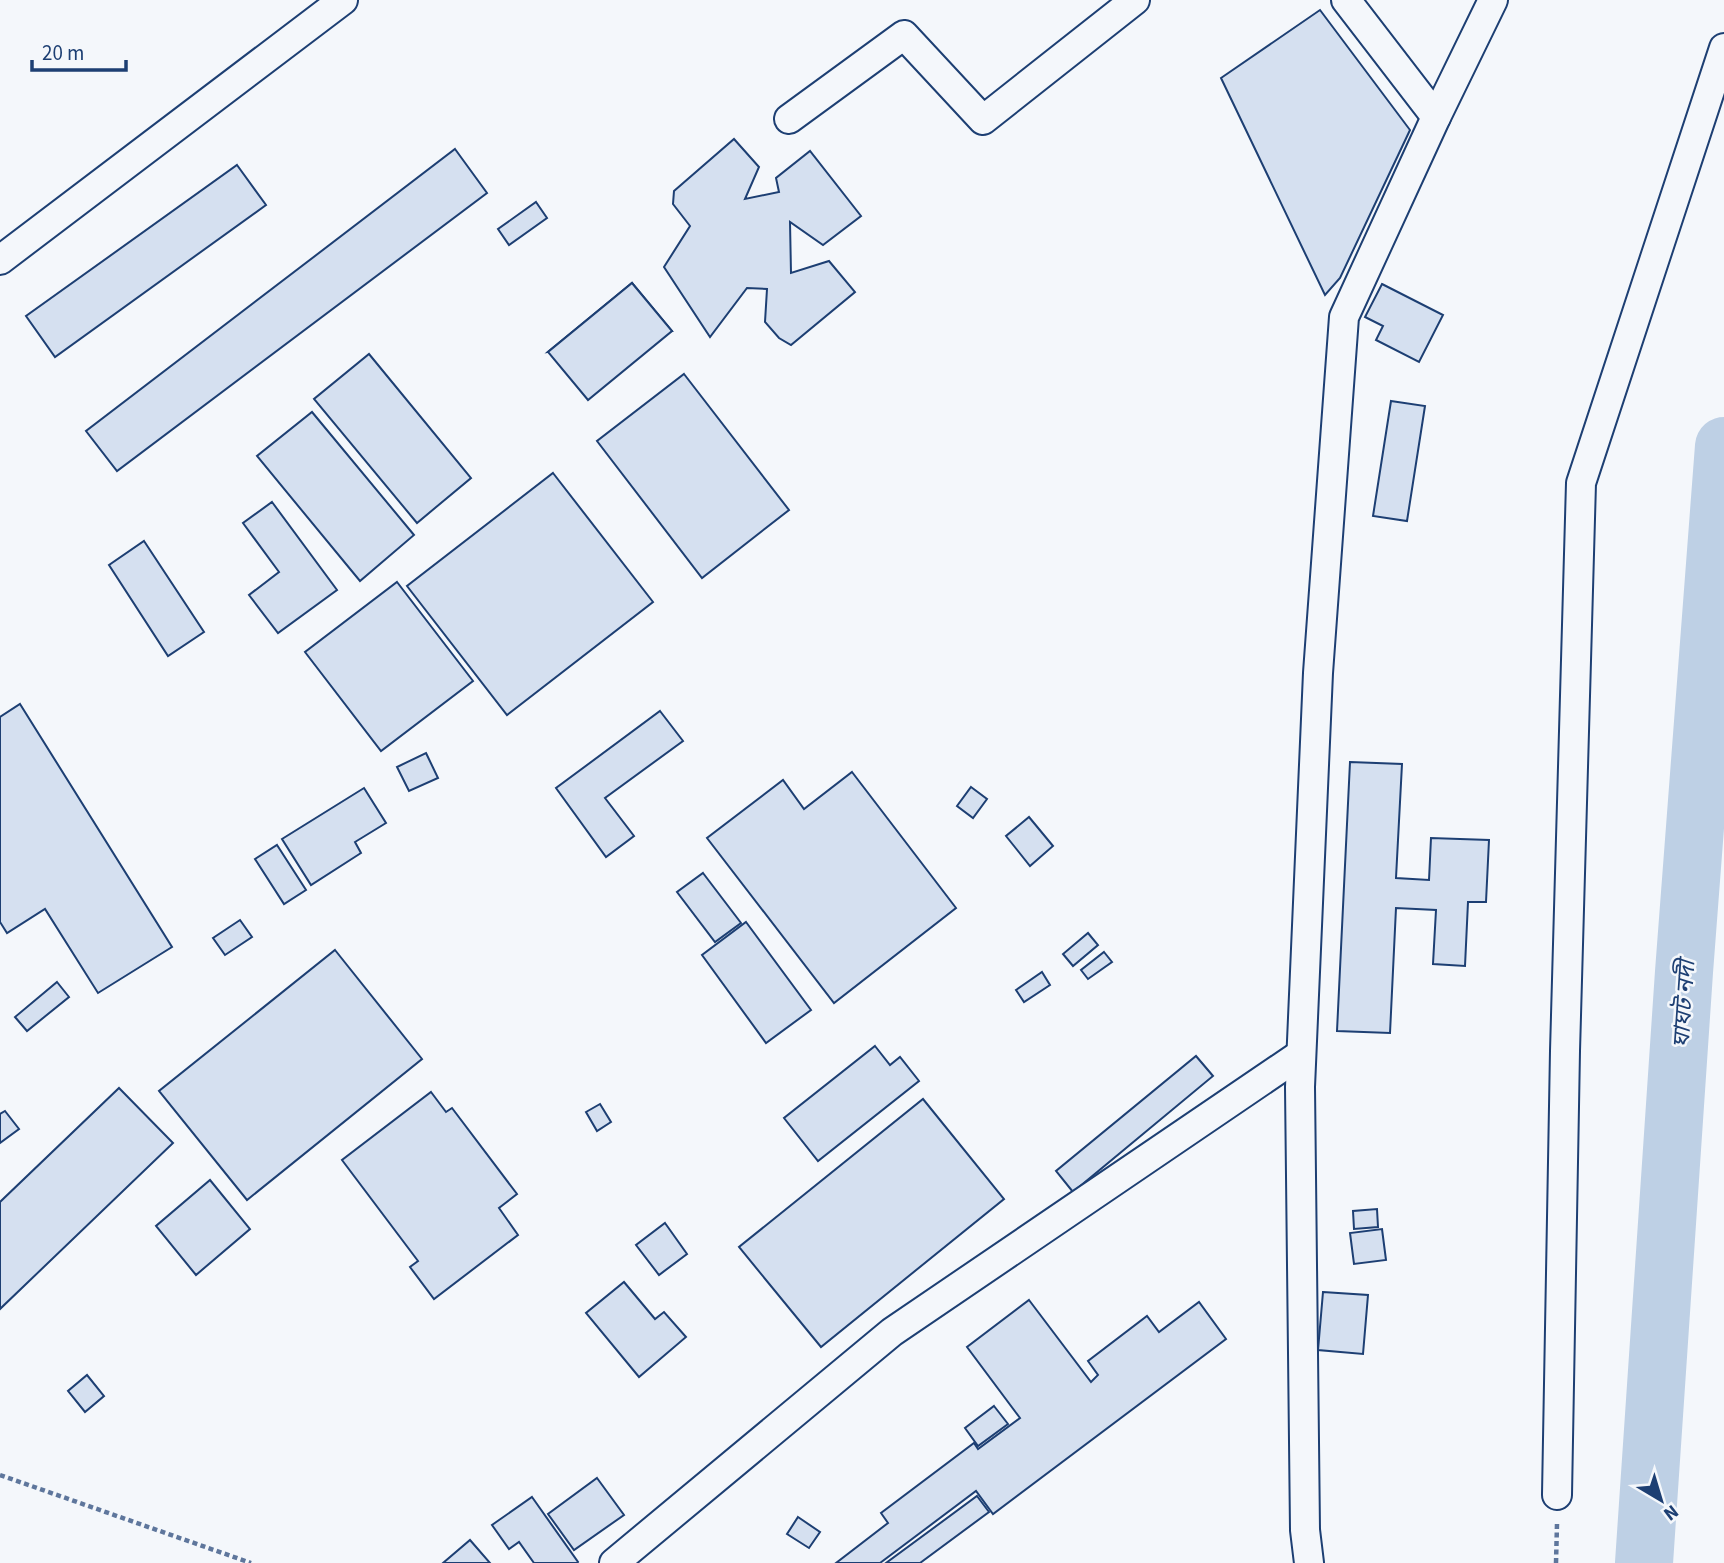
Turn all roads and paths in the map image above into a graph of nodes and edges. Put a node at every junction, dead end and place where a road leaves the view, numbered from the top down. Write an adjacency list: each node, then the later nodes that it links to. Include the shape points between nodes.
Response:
1 (344, 0): 8 (street)
2 (1135, 0): 7 (street, via 983,120 904,35)
3 (1346, 0): 6 (street)
4 (1493, 0): 6 (street)
5 (1724, 48): 11 (street, via 1581,484)
6 (1436, 117): 9 (street, via 1344,317 1318,673)
7 (789, 119)
8 (0, 260)
9 (1301, 1054): 13 (street, via 892,1332); 14 (street)
10 (0, 1475): 12 (path)
11 (1557, 1495): 15 (path)
12 (251, 1563)
13 (614, 1563)
14 (1309, 1563)
15 (1556, 1563)

